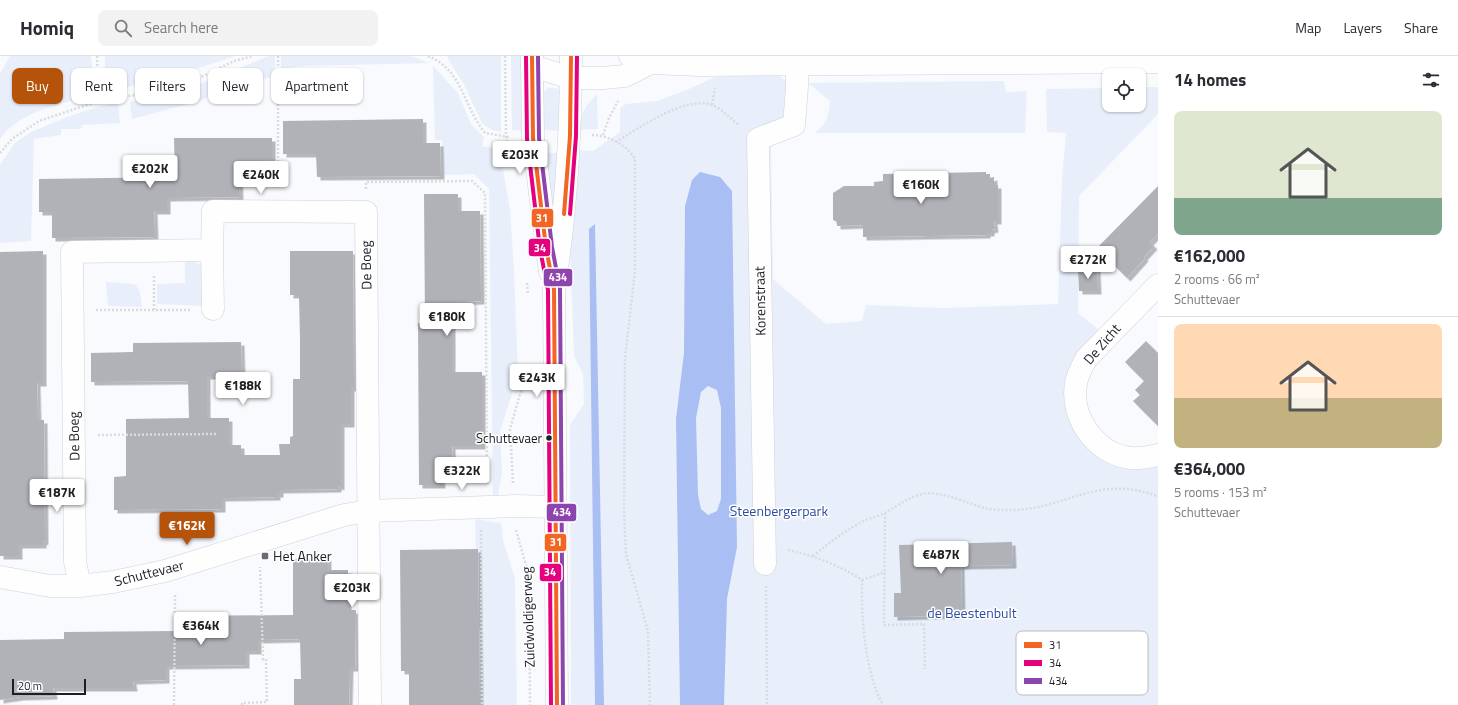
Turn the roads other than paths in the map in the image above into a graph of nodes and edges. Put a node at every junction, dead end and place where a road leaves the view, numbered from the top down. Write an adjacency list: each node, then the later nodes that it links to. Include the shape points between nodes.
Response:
1 (563, 56): 6 (street)
2 (571, 56): 9 (street, Zuidwoldigerweg)
3 (630, 56): 8 (street)
4 (987, 59): 5 (street); 7 (street)
5 (798, 60): 8 (street, via 699,65); 17 (street, Korenstraat, via 794,124 758,139)
6 (532, 61): 9 (street); 12 (street, Zuidwoldigerweg, via 533,138 546,248)
7 (1158, 62)
8 (651, 63): 9 (street, via 625,76)
9 (571, 78): 12 (street, Zuidwoldigerweg, via 570,136 562,237)
10 (212, 250): 13 (street); 16 (street, De Boeg, via 212,211 366,212); 19 (street, De Boeg, via 72,252 75,562)
11 (1158, 285): 14 (street, De Zicht, via 1086,358 1076,384 1075,398 1083,425 1091,437 1102,446 1115,454 1130,458)
12 (554, 289): 15 (street, Zuidwoldigerweg)
13 (213, 310)
14 (1158, 455)
15 (555, 506): 16 (street, Schuttevaer); 21 (street, Zuidwoldigerweg)
16 (369, 511): 19 (street, Schuttevaer, via 344,515 142,577); 20 (street)
17 (765, 555)
18 (0, 576): 19 (street, Schuttevaer, via 50,586)
19 (80, 586)
20 (370, 705)
21 (557, 705)

